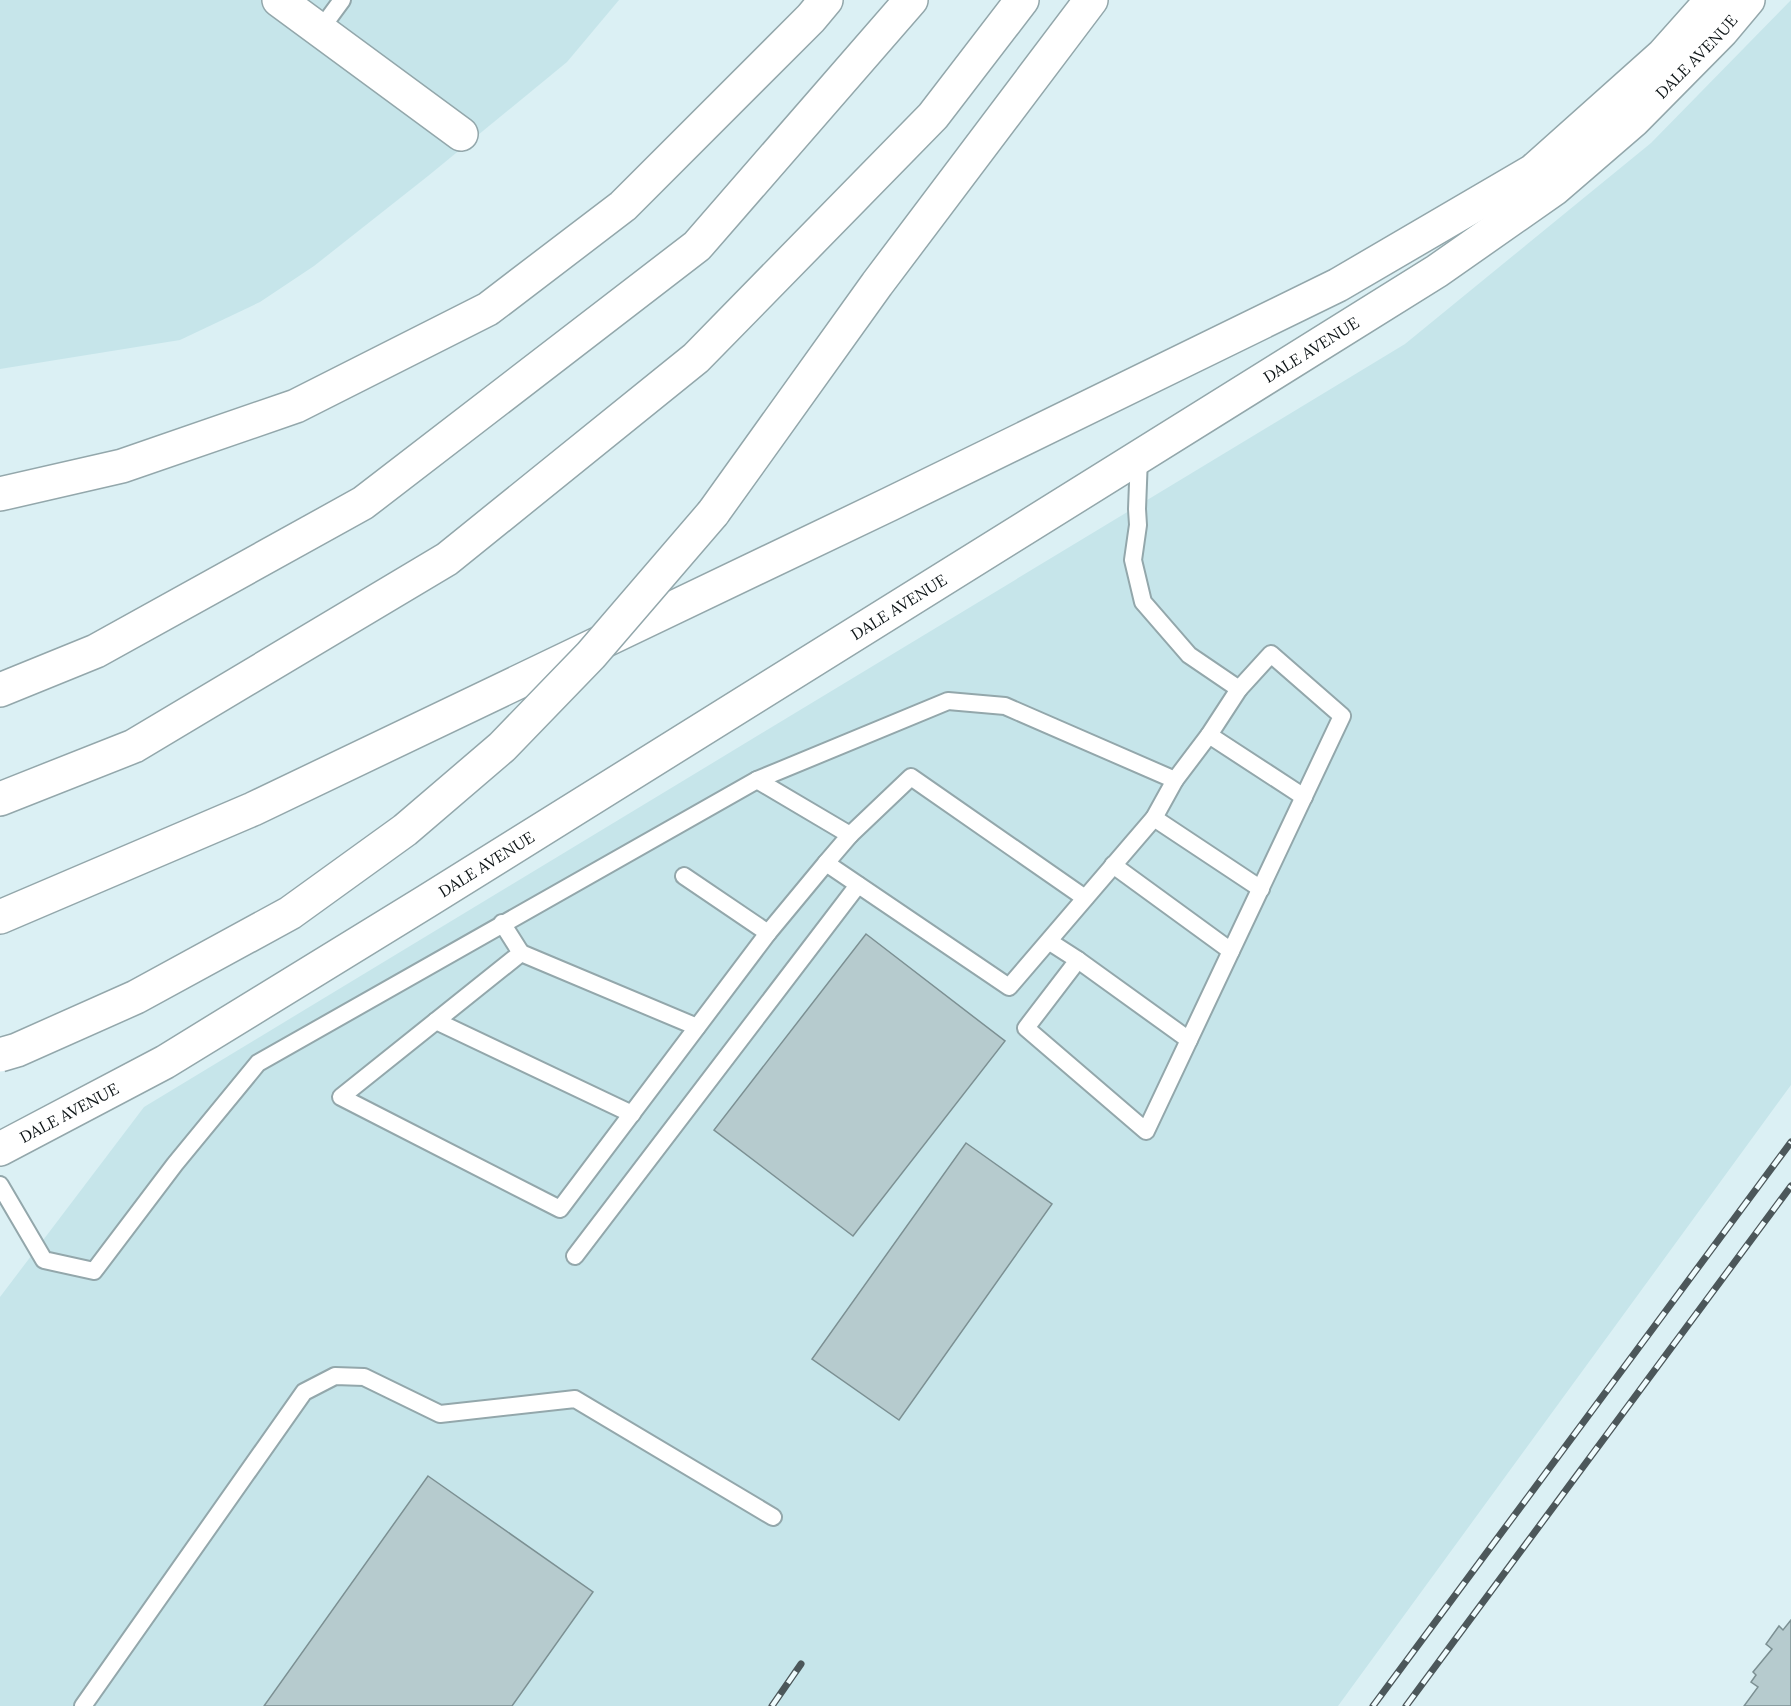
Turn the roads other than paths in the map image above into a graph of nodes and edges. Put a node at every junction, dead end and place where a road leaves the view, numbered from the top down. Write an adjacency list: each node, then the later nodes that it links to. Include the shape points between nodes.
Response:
1 (279, 0): 9 (main road)
2 (342, 0): 9 (lane)
3 (826, 0): 12 (main road, via 623,206 488,309 296,406 122,466)
4 (911, 0): 14 (main road, via 697,246 363,503 96,651)
5 (1022, 0): 19 (main road, via 933,116 696,358 447,559 134,746)
6 (1091, 0): 38 (main road, bridge, via 877,284 713,513 575,672 502,747 405,830 290,913 136,997)
7 (1712, 0): 28 (main road, via 1664,55 1533,171 1338,285 274,798)
8 (1748, 0): 11 (main road, DALE AVENUE, via 1634,120 1554,189 1437,271)
9 (320, 30): 10 (main road)
10 (461, 134)
11 (1140, 457): 13 (lane, via 1133,560 1143,602 1189,655); 40 (main road, DALE AVENUE, via 165,1062)
12 (0, 494)
13 (1239, 689): 15 (lane); 18 (lane, via 1271,654 1342,716)
14 (0, 690)
15 (1209, 735): 17 (lane); 18 (lane)
16 (757, 780): 17 (lane, via 948,701 1005,706); 21 (lane); 29 (lane)
17 (1175, 780): 20 (lane)
18 (1304, 797): 26 (lane)
19 (0, 799)
20 (1154, 818): 23 (lane); 26 (lane)
21 (850, 835): 22 (lane); 27 (lane, via 911,777)
22 (826, 863): 25 (lane); 30 (lane)
23 (1113, 865): 27 (lane); 32 (lane)
24 (684, 876): 30 (lane)
25 (858, 885): 31 (lane, via 1009,987); 42 (lane)
26 (1261, 889): 32 (lane)
27 (1085, 898): 31 (lane)
28 (0, 917)
29 (502, 923): 33 (lane); 41 (lane, via 258,1063 94,1271 44,1260)
30 (768, 933): 36 (lane)
31 (1050, 942): 34 (lane)
32 (1231, 951): 37 (lane)
33 (521, 953): 35 (lane); 36 (lane)
34 (1078, 960): 37 (lane); 37 (lane, via 1026,1028 1146,1131)
35 (436, 1021): 39 (lane); 39 (lane, via 341,1097 560,1209)
36 (697, 1027): 39 (lane)
37 (1189, 1040)
38 (0, 1055)
39 (632, 1114)
40 (0, 1149)
41 (0, 1185)
42 (575, 1256)
43 (774, 1517): 44 (lane, via 575,1399 440,1414 364,1377 335,1376 304,1392)
44 (83, 1706)

